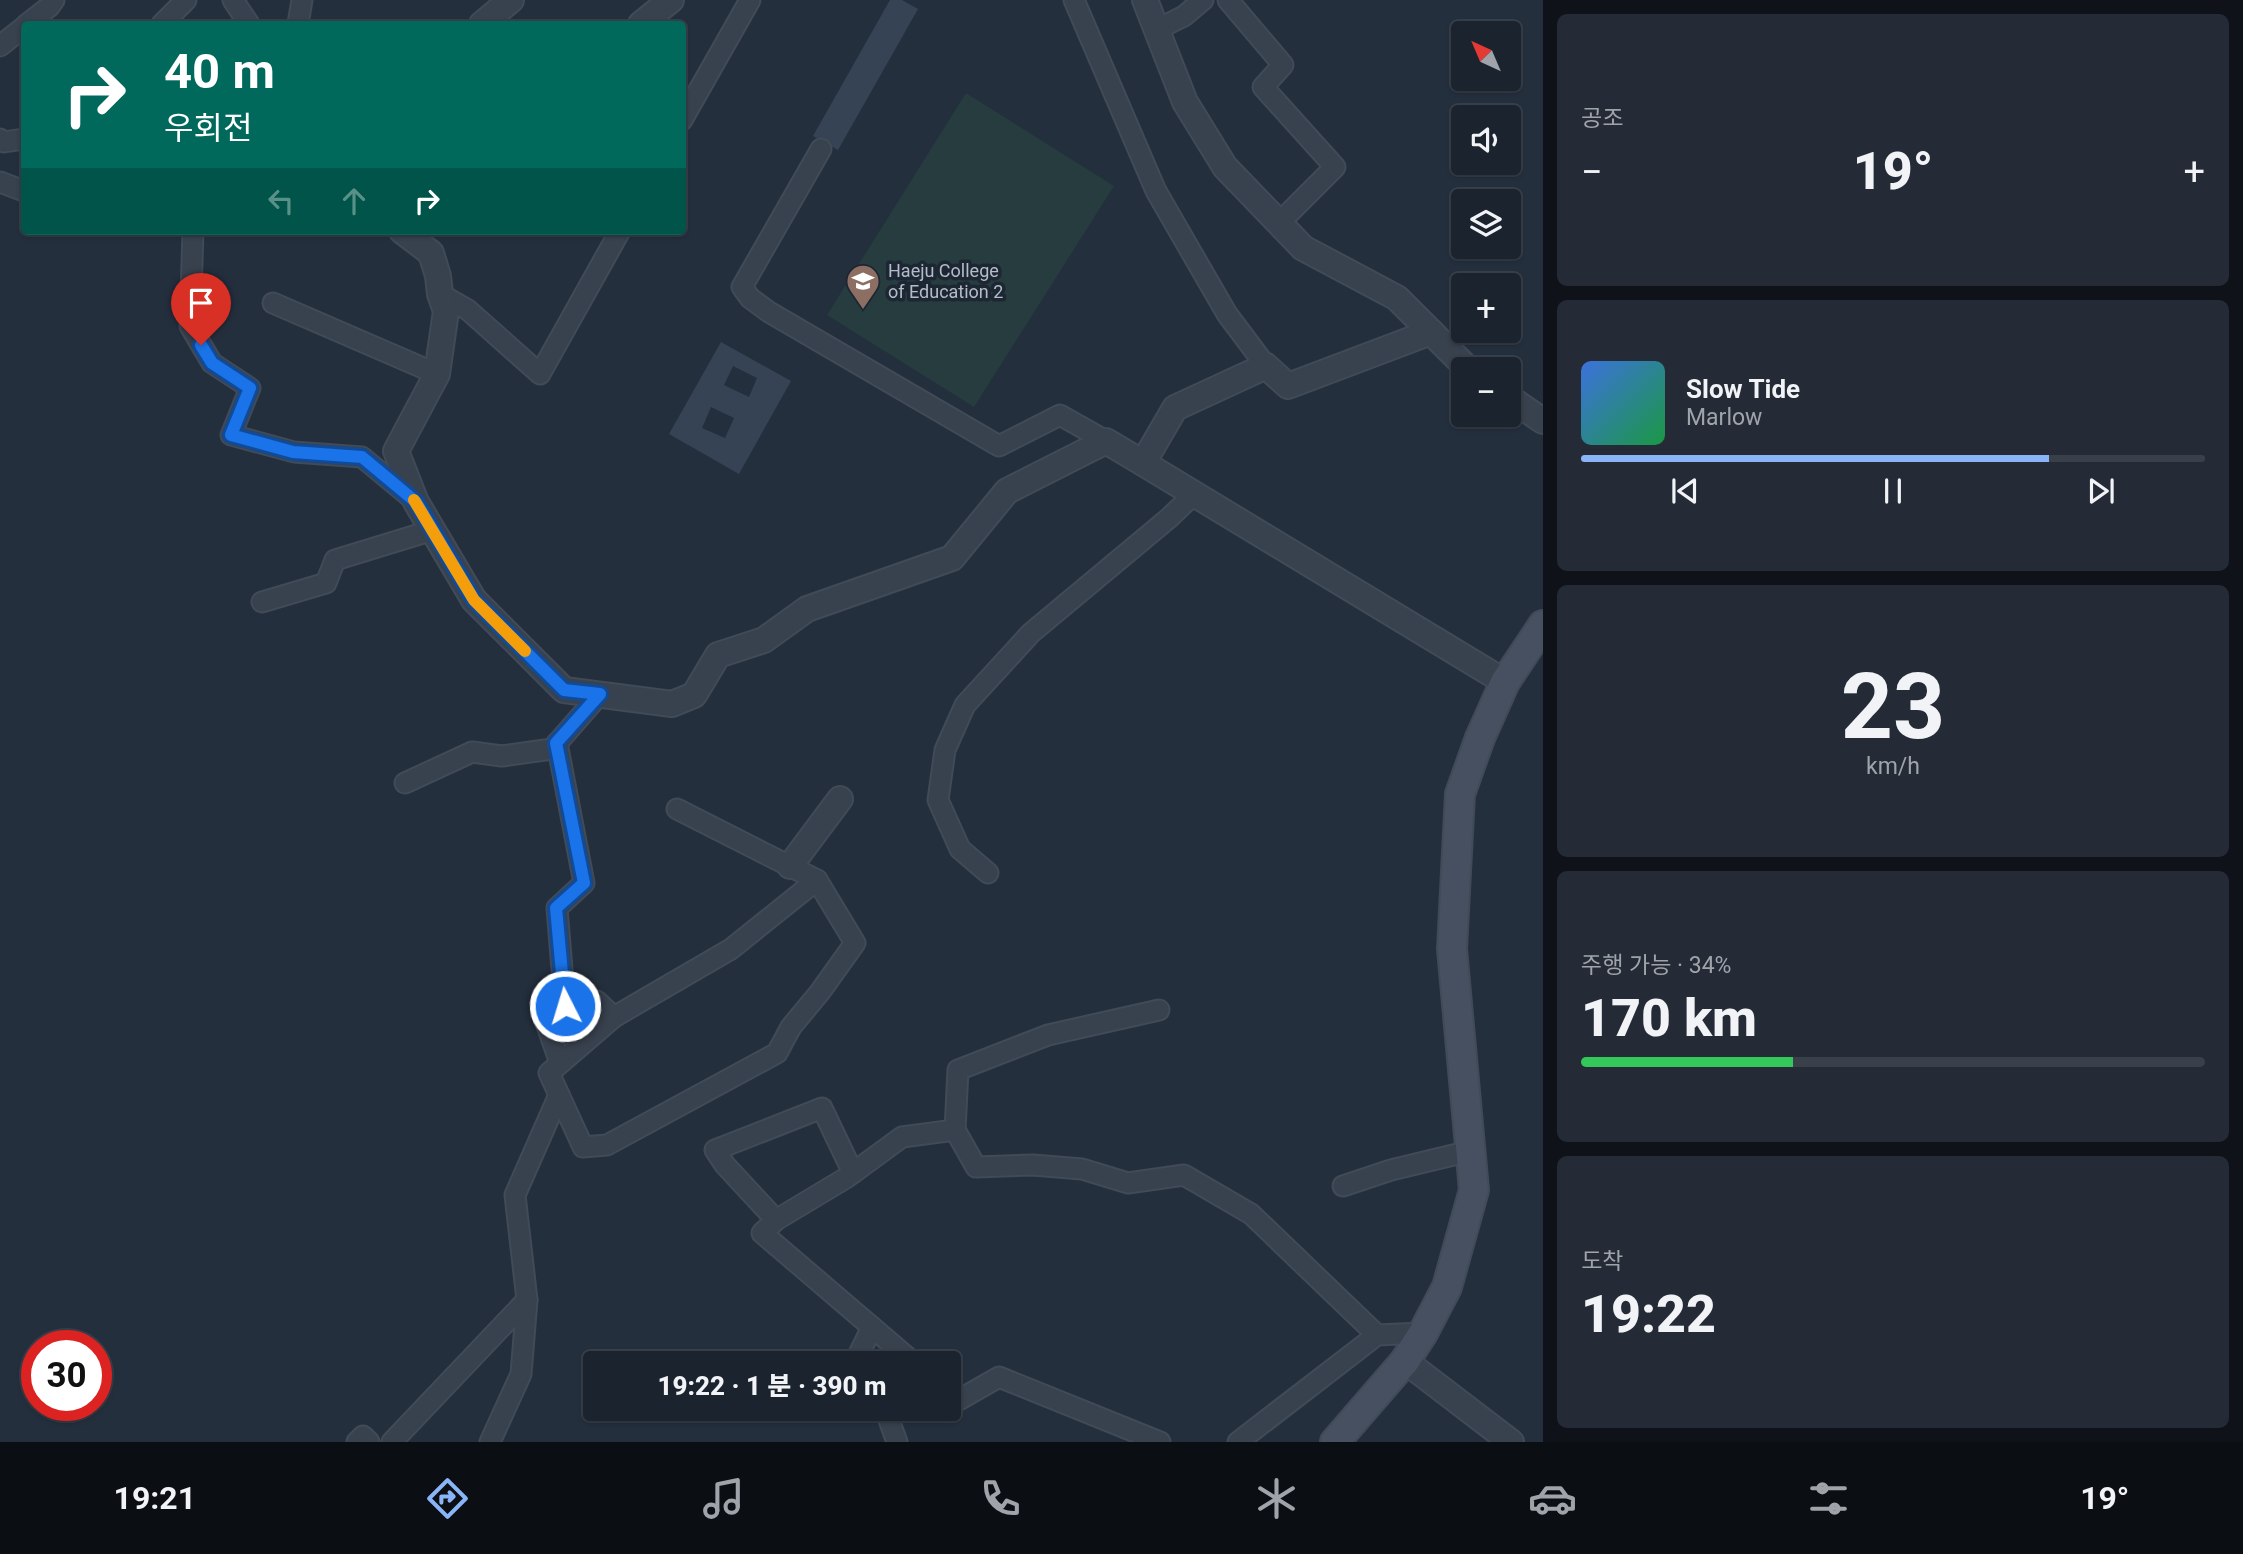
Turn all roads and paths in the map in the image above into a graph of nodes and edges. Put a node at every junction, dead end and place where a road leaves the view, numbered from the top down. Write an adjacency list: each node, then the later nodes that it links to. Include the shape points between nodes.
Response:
1 (54, 0): 12 (street)
2 (186, 0): 13 (street)
3 (233, 0): 14 (street)
4 (302, 0): 15 (street)
5 (511, 0): 16 (street)
6 (671, 0): 17 (street)
7 (750, 0): 21 (street)
8 (1074, 0): 35 (street, via 1156,191 1227,314)
9 (1144, 0): 19 (street)
10 (1203, 0): 19 (street)
11 (1228, 0): 27 (street, via 1283,65 1263,87 1335,167)
12 (32, 21)
13 (165, 21)
14 (247, 21)
15 (298, 21)
16 (486, 21)
17 (645, 21)
18 (21, 30): 20 (street)
19 (1157, 30): 27 (street, via 1185,102 1224,167)
20 (0, 46)
21 (686, 113)
22 (0, 139): 23 (street)
23 (21, 139)
24 (821, 149): 39 (street, via 742,286 750,298 999,446 1060,415)
25 (0, 182): 26 (street)
26 (21, 190)
27 (1279, 223): 33 (street, via 1303,248 1397,298)
28 (193, 235): 42 (street, via 190,327 212,363 250,388 231,435 293,452 362,457)
29 (407, 235): 31 (street, via 431,253)
30 (618, 235): 31 (street, via 540,374 468,310)
31 (440, 294): 36 (street, via 446,312)
32 (273, 303): 36 (street)
33 (1431, 332): 34 (street); 35 (street, via 1288,386)
34 (1456, 357)
35 (1266, 366): 40 (street, via 1175,408)
36 (437, 374): 42 (street, via 397,450)
37 (1521, 406): 38 (street)
38 (1543, 421)
39 (1105, 441): 40 (street); 47 (street, via 1007,491 952,558 807,609 764,640 718,656 694,695 672,704)
40 (1143, 463): 41 (street)
41 (1194, 494): 46 (street); 53 (street, via 1031,633 965,705 945,750 938,800 960,849)
42 (416, 502): 43 (street)
43 (433, 530): 44 (street, via 335,560 326,583); 47 (street, via 474,600 564,690)
44 (262, 602)
45 (1543, 625): 46 (main road)
46 (1505, 681): 61 (main road, via 1460,794 1452,950)
47 (600, 694): 48 (street)
48 (556, 743): 49 (street, via 552,749 502,757 472,752); 55 (street, via 584,883 556,908)
49 (405, 783)
50 (840, 799): 52 (street)
51 (677, 809): 52 (street)
52 (790, 866): 54 (street)
53 (988, 873)
54 (817, 880): 57 (street, via 732,949); 59 (street, via 855,943 791,1027 777,1053 607,1145 583,1147)
55 (565, 1006): 57 (street, via 597,1001); 58 (street, via 546,1023)
56 (1159, 1010): 60 (street, via 1048,1035 958,1070)
57 (614, 1017): 58 (street)
58 (561, 1063): 59 (street, via 549,1073)
59 (559, 1094): 65 (street, via 515,1195)
60 (954, 1129): 62 (street, via 902,1137); 68 (street, via 976,1167 1082,1169 1128,1183 1184,1175 1251,1214)
61 (1470, 1151): 63 (street); 67 (main road, via 1474,1190 1447,1287)
62 (853, 1173): 64 (street); 64 (street, via 822,1108 715,1150)
63 (1343, 1186)
64 (775, 1220): 66 (street, via 762,1233)
65 (527, 1300): 76 (street); 77 (street, via 521,1374)
66 (872, 1327): 69 (street); 70 (street)
67 (1423, 1333): 68 (street); 71 (main road)
68 (1377, 1335): 80 (street)
69 (860, 1351)
70 (900, 1351)
71 (1405, 1361): 81 (main road); 82 (street)
72 (961, 1399): 79 (street, via 999,1377)
73 (889, 1421): 78 (street)
74 (357, 1442): 75 (street, via 363,1436)
75 (369, 1442)
76 (392, 1442)
77 (490, 1442)
78 (897, 1442)
79 (1160, 1442)
80 (1238, 1442)
81 (1335, 1442)
82 (1511, 1442)

